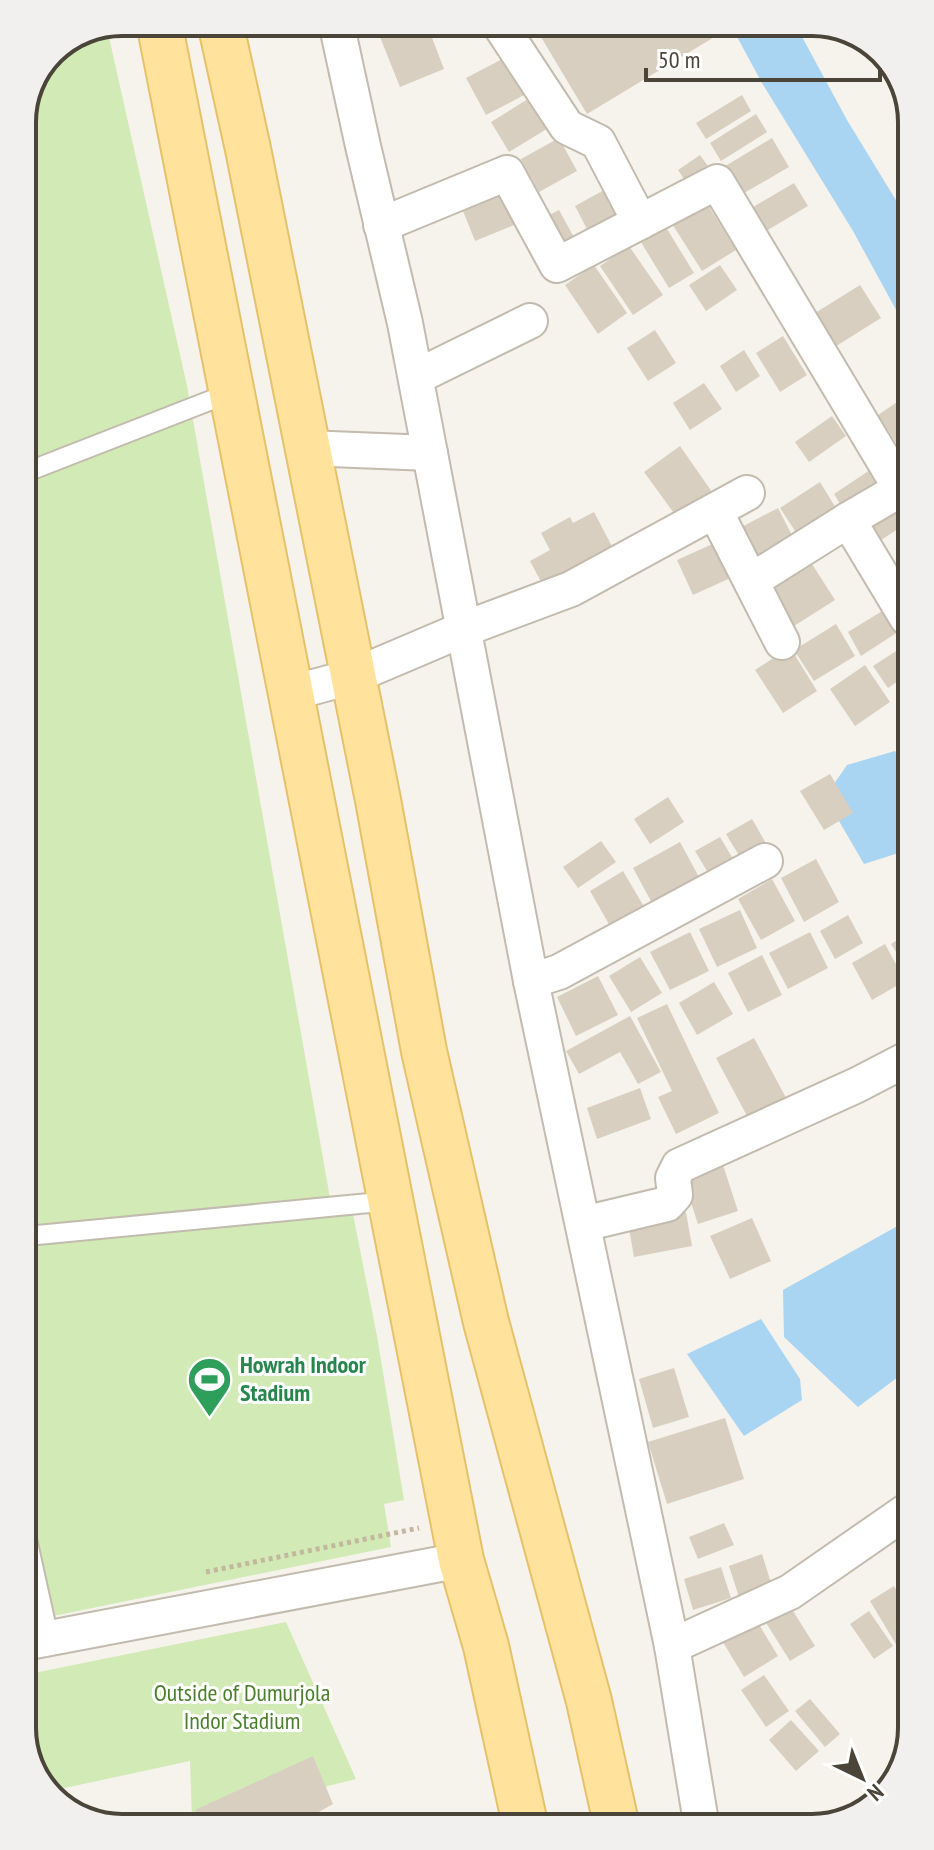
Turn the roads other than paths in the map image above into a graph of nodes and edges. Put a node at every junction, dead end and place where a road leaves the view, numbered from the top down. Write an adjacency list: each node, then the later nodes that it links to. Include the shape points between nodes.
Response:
1 (162, 36): 9 (main road)
2 (229, 36): 10 (main road)
3 (339, 36): 6 (street)
4 (507, 36): 5 (street, via 567,127 598,142)
5 (640, 222): 6 (street, via 557,265 507,173); 13 (street, via 717,182)
6 (381, 225): 8 (street)
7 (530, 321): 8 (street)
8 (416, 377): 11 (street)
9 (232, 392): 12 (lane); 23 (main road)
10 (306, 448): 11 (street); 22 (main road)
11 (430, 453): 20 (street)
12 (36, 468)
13 (898, 484)
14 (898, 491): 17 (street)
15 (747, 493): 16 (street)
16 (715, 511): 18 (street); 20 (street, via 571,589)
17 (848, 520): 18 (street); 19 (street)
18 (751, 581): 21 (street)
19 (898, 603)
20 (464, 629): 22 (street); 25 (street)
21 (782, 642)
22 (351, 677): 23 (street); 36 (main road, via 424,1051 486,1322 589,1701)
23 (291, 693): 27 (main road)
24 (765, 861): 25 (street, via 559,972)
25 (531, 981): 28 (street)
26 (898, 1064): 28 (street, via 679,1166 673,1178 675,1195 667,1204)
27 (390, 1201): 29 (lane); 31 (main road)
28 (583, 1224): 34 (street)
29 (36, 1235)
30 (898, 1517): 34 (street, via 790,1592)
31 (461, 1560): 33 (street); 35 (main road)
32 (36, 1614): 33 (lane)
33 (39, 1640)
34 (672, 1646): 37 (street)
35 (523, 1814)
36 (614, 1814)
37 (700, 1814)

